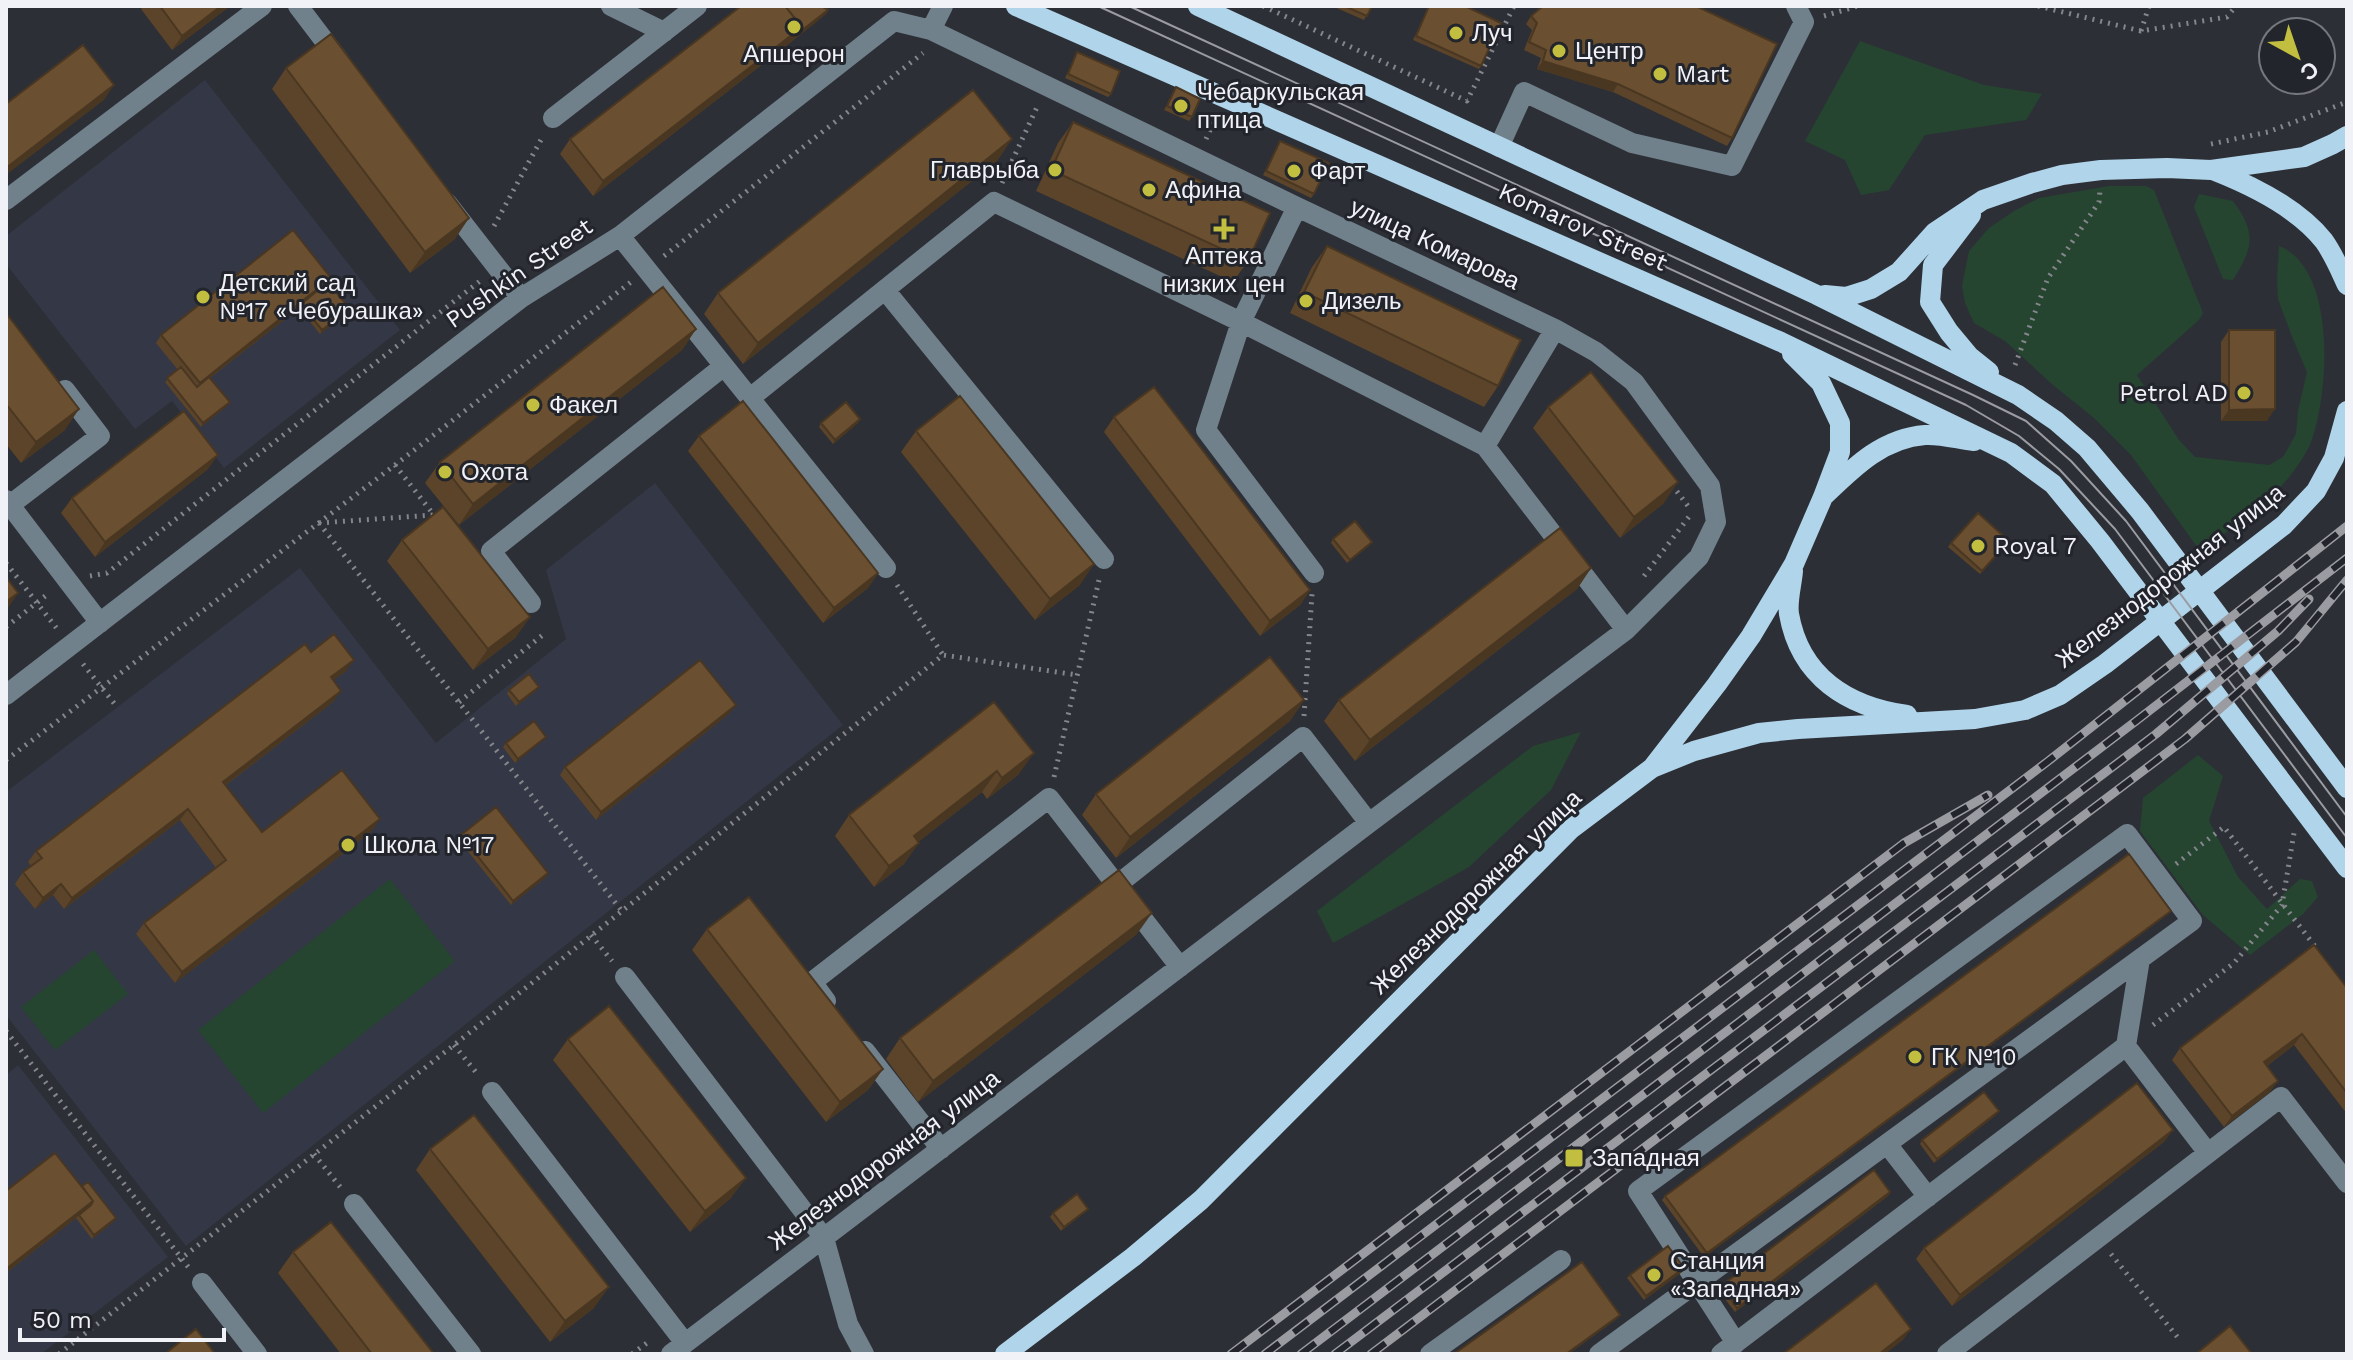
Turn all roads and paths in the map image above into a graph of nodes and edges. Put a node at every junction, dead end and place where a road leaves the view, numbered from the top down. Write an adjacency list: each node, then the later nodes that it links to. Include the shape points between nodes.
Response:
1 (262, 6): 27 (street)
2 (298, 6): 19 (street)
3 (611, 6): 17 (street)
4 (697, 6): 17 (street)
5 (943, 6): 15 (street)
6 (1016, 6): 41 (main road, Komarov Street)
7 (1198, 6): 23 (main road, Komarov Street)
8 (1263, 6): 9 (path, via 1467,101)
9 (1514, 6)
10 (1858, 6): 14 (path)
11 (2038, 6): 16 (path)
12 (2149, 6): 16 (path)
13 (2236, 6): 16 (path, via 2227,17)
14 (1800, 14): 23 (street, via 1732,166 1632,143 1524,92)
15 (931, 30): 30 (street, улица Комарова); 31 (street, Pushkin Street, via 894,21)
16 (2141, 31)
17 (664, 32): 21 (street)
18 (936, 59): 34 (path, via 921,52)
19 (353, 79)
20 (1050, 114): 29 (path, via 1037,107)
21 (553, 118): 32 (path)
22 (2347, 136): 25 (main road, via 2304,157)
23 (1499, 147): 37 (main road, Komarov Street)
24 (2101, 170): 25 (main road); 28 (main road, via 2062,175); 42 (path, via 2099,202 2048,278)
25 (2211, 170): 35 (main road, via 2253,186 2302,219 2322,239)
26 (436, 188): 32 (street)
27 (6, 200)
28 (1983, 200): 37 (main road, via 1935,232 1899,272 1871,289 1846,297); 45 (main road, via 1933,265 1930,302 1969,356)
29 (994, 202): 36 (street); 39 (street)
30 (1297, 207): 39 (street); 40 (street, улица Комарова)
31 (620, 236): 34 (street); 38 (street, Pushkin Street)
32 (482, 249): 33 (street)
33 (497, 268): 38 (street); 62 (path, via 107,573)
34 (646, 270): 43 (street); 50 (path)
35 (2347, 285)
36 (885, 290): 46 (street); 57 (street)
37 (1817, 295): 45 (main road, Komarov Street)
38 (521, 298): 66 (street, Pushkin Street)
39 (1241, 322): 49 (street); 61 (street, via 1206,430)
40 (1555, 329): 49 (street); 68 (street, улица Комарова, via 1634,382 1710,486 1716,522 1699,557)
41 (1781, 342): 48 (main road, Komarov Street); 52 (main road, via 1821,383 1840,423 1840,452)
42 (2015, 365)
43 (724, 366): 46 (street); 65 (street, via 491,551)
44 (53, 375): 53 (street, via 100,436)
45 (2018, 395): 81 (main road, Komarov Street, via 2087,448 2140,511)
46 (750, 398): 60 (street)
47 (2347, 411): 77 (main road, Железнодорожная улица, via 2334,458 2316,491 2284,525 2060,695 2025,710)
48 (1990, 442): 52 (main road, via 1927,435 1897,440 1858,463); 83 (main road, Komarov Street, via 2053,484 2100,541)
49 (1485, 446): 68 (street)
50 (395, 465): 54 (path); 55 (path)
51 (1664, 474): 63 (path, via 1692,511)
52 (1823, 497): 59 (main road)
53 (8, 503): 62 (street)
54 (434, 515): 55 (path); 56 (path)
55 (319, 523): 73 (path); 75 (path)
56 (440, 524)
57 (1104, 559): 72 (path)
58 (6, 563): 64 (path)
59 (1794, 564): 77 (main road, via 1792,624 1806,660 1826,684 1884,712); 80 (main road, via 1751,636)
60 (886, 568): 71 (path)
61 (1314, 573): 78 (path)
62 (67, 580): 64 (path); 66 (street)
63 (1641, 581)
64 (37, 603): 67 (path); 70 (path)
65 (531, 603)
66 (100, 623): 70 (street, Pushkin Street)
67 (6, 627)
68 (1626, 630): 84 (street, Железнодорожная улица)
69 (544, 634): 75 (path)
70 (70, 646): 73 (path); 74 (street, Pushkin Street)
71 (943, 655): 72 (path); 89 (path)
72 (1077, 675): 82 (path)
73 (102, 688): 76 (path); 79 (path)
74 (6, 695)
75 (459, 702): 89 (path)
76 (117, 707)
77 (1975, 719): 80 (main road, Железнодорожная улица, via 1759,733)
78 (1303, 737): 84 (street); 87 (street)
79 (6, 760)
80 (1652, 768): 119 (main road, Железнодорожная улица, via 1571,829 1201,1200)
81 (2346, 787)
82 (1049, 798): 87 (street); 100 (street, via 812,982)
83 (2301, 820): 85 (main road, Komarov Street); 88 (path)
84 (1369, 823): 93 (street, Железнодорожная улица)
85 (2347, 868)
86 (2159, 876): 88 (path, via 2224,827); 92 (street, via 2192,921); 110 (street, via 2127,834 1638,1191)
87 (1117, 885): 93 (street)
88 (2282, 905): 91 (path); 97 (path, via 2234,963)
89 (621, 910): 90 (path)
90 (591, 935): 94 (path); 96 (path)
91 (2319, 953)
92 (2140, 959): 97 (street); 99 (street)
93 (1180, 967): 100 (street, Железнодорожная улица)
94 (625, 977): 106 (street)
95 (6, 1031): 108 (path)
96 (454, 1045): 98 (path); 102 (path)
97 (2126, 1046): 101 (street); 104 (street)
98 (492, 1092): 114 (street)
99 (1887, 1144): 104 (street); 110 (street)
100 (941, 1149): 106 (street, Железнодорожная улица)
101 (2208, 1153): 103 (street, via 2281,1097); 107 (street)
102 (314, 1154): 105 (path); 108 (path)
103 (2347, 1183)
104 (1928, 1197): 113 (street)
105 (354, 1204): 117 (street)
106 (824, 1238): 114 (street, Железнодорожная улица); 118 (street, via 848,1324)
107 (2098, 1238): 112 (path); 122 (street)
108 (182, 1258): 115 (path)
109 (1561, 1260): 120 (street)
110 (1698, 1282): 113 (street); 121 (street)
111 (202, 1283): 116 (street)
112 (2179, 1339)
113 (1728, 1348)
114 (678, 1349)
115 (59, 1354)
116 (257, 1354)
117 (471, 1354)
118 (864, 1354)
119 (1005, 1354)
120 (1430, 1354)
121 (1599, 1354)
122 (1947, 1354)

